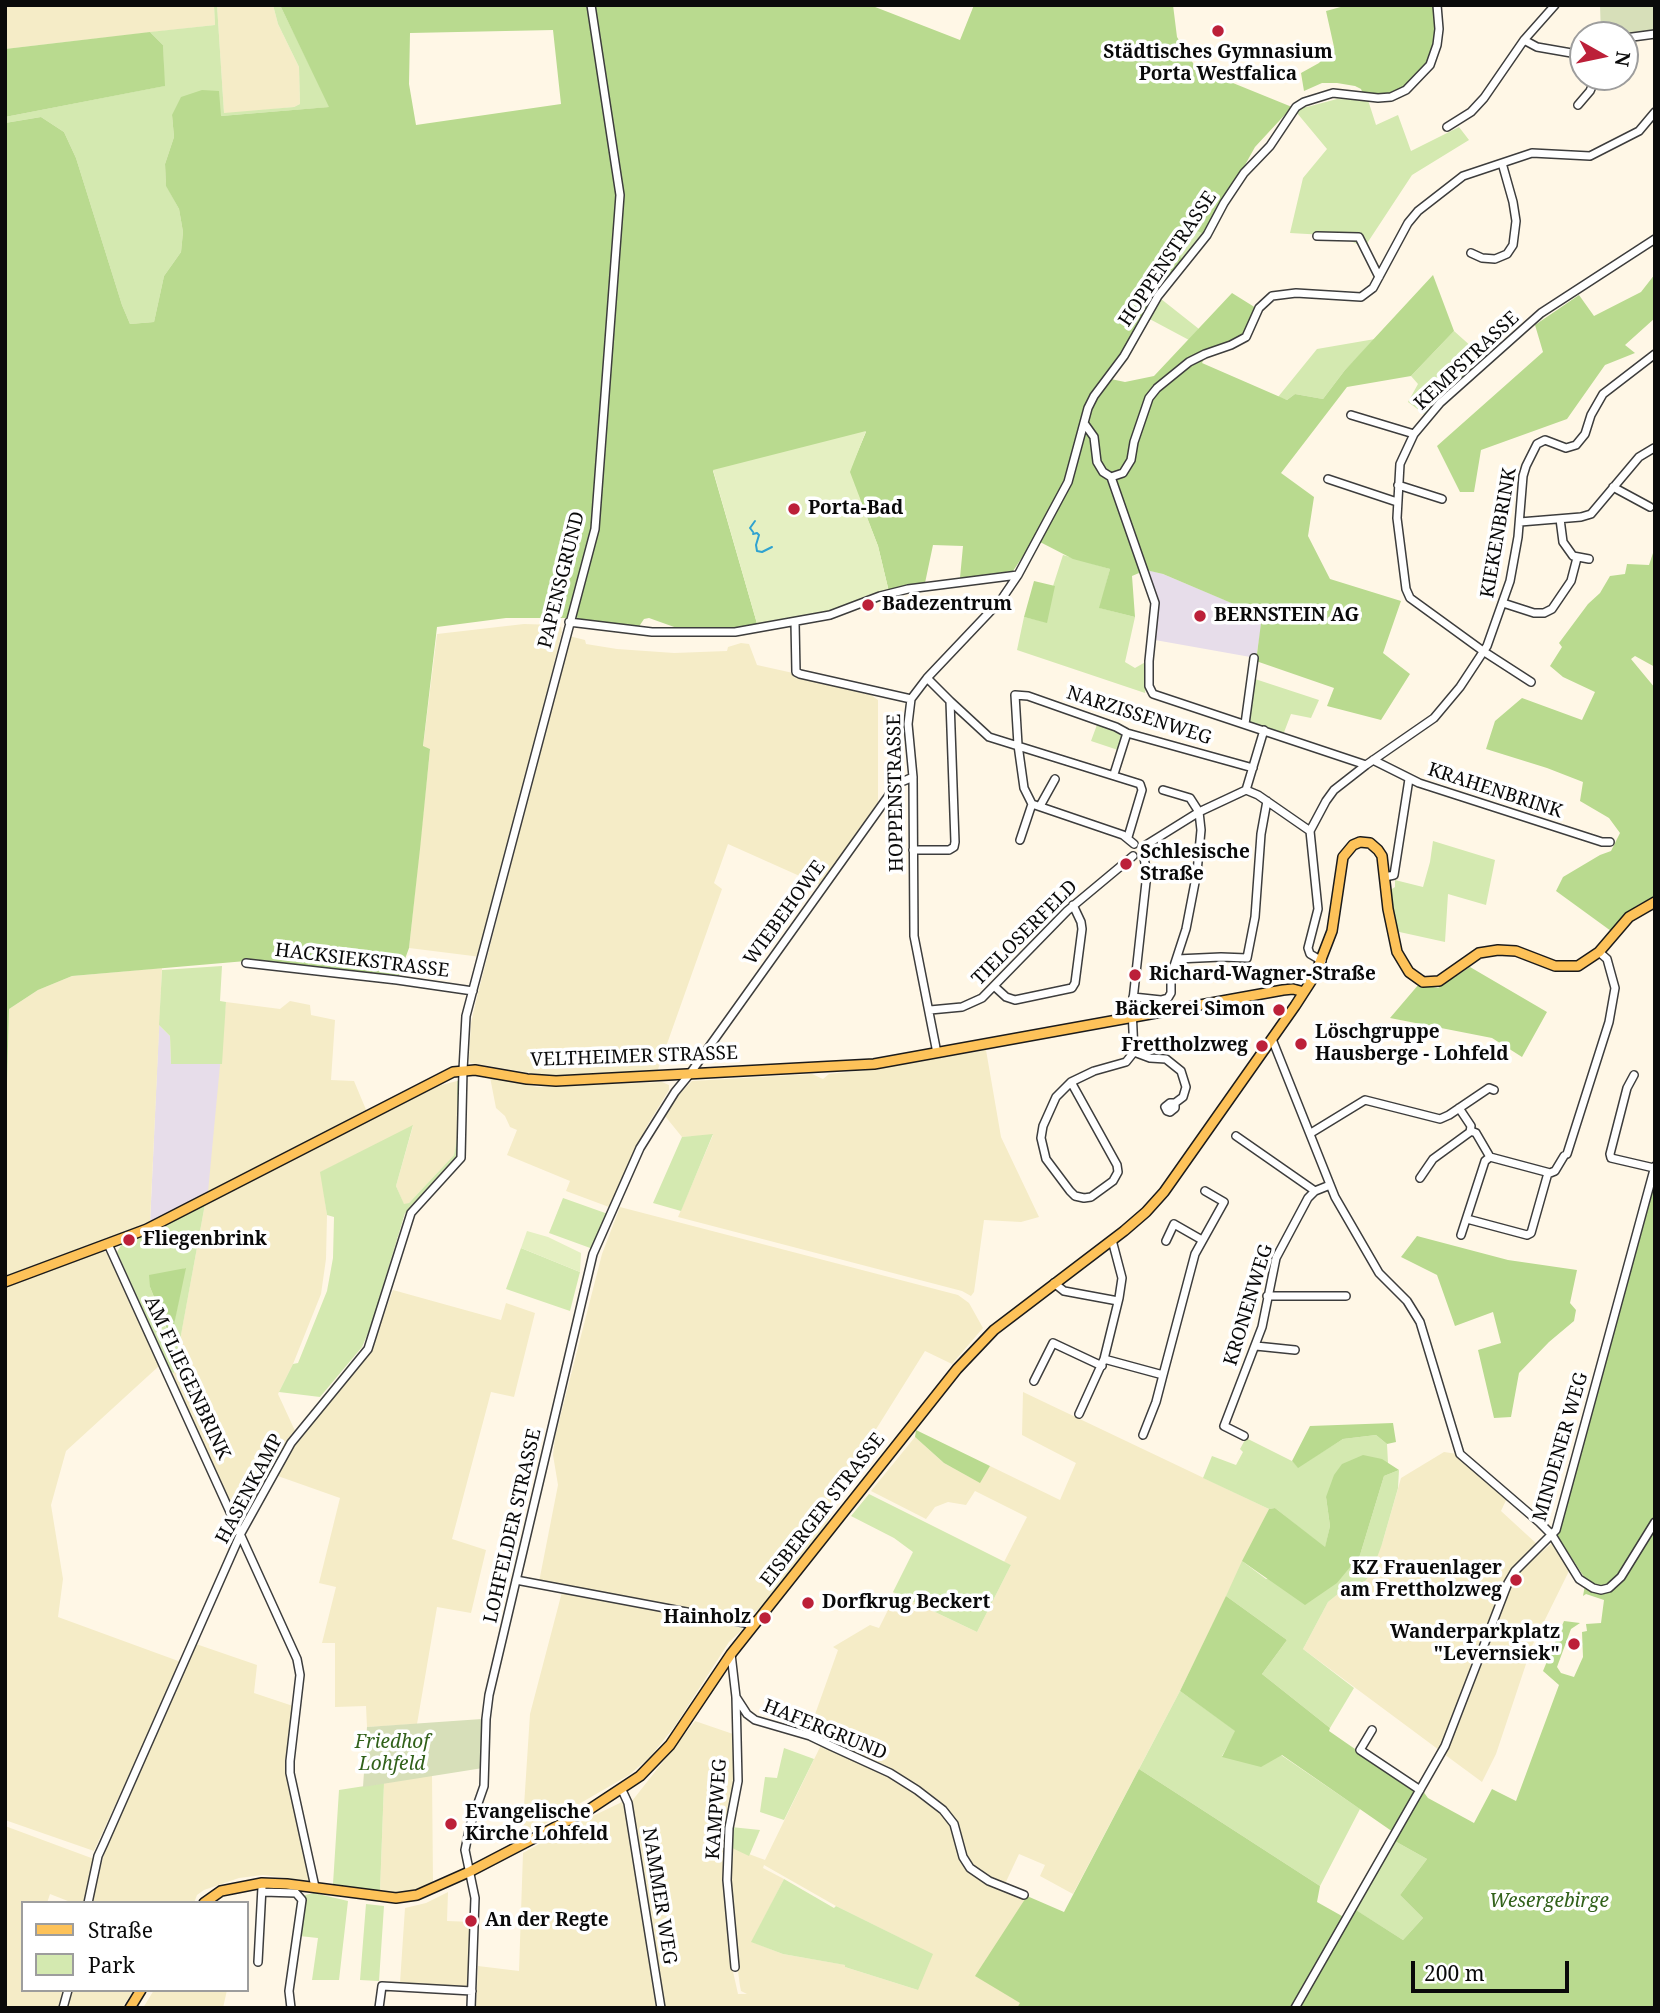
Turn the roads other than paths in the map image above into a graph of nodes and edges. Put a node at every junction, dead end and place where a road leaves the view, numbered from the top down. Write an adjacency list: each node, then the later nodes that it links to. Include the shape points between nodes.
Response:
1 (591, 5): 33 (street, PAPENSGRUND, via 620,195 595,528)
2 (1437, 5): 17 (street, HOPPENSTRASSE, via 1437,46 1430,65 1406,90 1378,98 1333,93 1296,107 1270,146 1244,173 1208,235 1158,296 1124,356 1094,396)
3 (1555, 5): 4 (street)
4 (1524, 40): 5 (street); 9 (street, via 1471,112)
5 (1569, 53)
6 (1590, 91): 7 (street)
7 (1578, 105)
8 (1655, 112): 10 (street, via 1640,131 1590,156 1532,153)
9 (1447, 127)
10 (1502, 163): 13 (street, via 1516,221 1513,245 1495,259); 14 (street, via 1463,176 1418,211)
11 (1317, 236): 14 (street, via 1359,237)
12 (1655, 239): 18 (street, KEMPSTRASSE, via 1541,313 1440,403)
13 (1471, 253)
14 (1379, 277): 20 (street, via 1361,297 1272,296 1259,308 1247,337 1189,362 1157,388 1149,398 1131,460 1123,473)
15 (1655, 354): 28 (street, KIEKENBRINK, via 1603,394 1576,445 1566,447 1545,440 1538,444 1525,466)
16 (1351, 415): 18 (street)
17 (1084, 423): 20 (street, via 1094,437 1097,462); 31 (street, HOPPENSTRASSE, via 1068,482)
18 (1414, 434): 22 (street, KEMPSTRASSE, via 1399,464)
19 (1654, 448): 23 (street, via 1639,457)
20 (1111, 477): 41 (street, KRAHENBRINK, via 1155,603 1149,661 1153,694)
21 (1328, 479): 25 (street)
22 (1398, 485): 24 (street); 25 (street, KEMPSTRASSE)
23 (1613, 487): 26 (street); 27 (street, via 1591,514)
24 (1442, 499)
25 (1397, 502): 35 (street, KEMPSTRASSE, via 1410,598)
26 (1650, 507)
27 (1560, 519): 28 (street); 29 (street, via 1563,542)
28 (1520, 522): 32 (street, KIEKENBRINK)
29 (1577, 558): 30 (street); 32 (street, via 1571,581 1552,609 1534,613)
30 (1589, 559)
31 (1018, 575): 34 (street, via 893,592 843,611); 37 (street, HOPPENSTRASSE, via 991,612)
32 (1503, 603): 35 (street, KIEKENBRINK)
33 (569, 622): 34 (street, via 652,632 713,633); 72 (street, PAPENSGRUND)
34 (795, 622): 39 (street, via 796,672)
35 (1483, 651): 38 (street, KEMPSTRASSE); 45 (street, KIEKENBRINK, via 1434,718)
36 (1254, 658): 41 (street)
37 (927, 678): 39 (street, HOPPENSTRASSE); 40 (street)
38 (1531, 682)
39 (911, 699): 48 (street, HOPPENSTRASSE, via 908,724)
40 (950, 701): 44 (street, via 989,737); 61 (street, via 954,847)
41 (1245, 724): 42 (street, KRAHENBRINK)
42 (1264, 730): 45 (street, KRAHENBRINK); 46 (street)
43 (1127, 733): 44 (street, NARZISSENWEG, via 1015,695); 46 (street, NARZISSENWEG); 47 (street)
44 (1018, 745): 47 (street); 54 (street, via 1024,788)
45 (1369, 762): 50 (street, KRAHENBRINK); 56 (street, KIEKENBRINK, via 1334,790)
46 (1253, 768): 52 (street)
47 (1114, 774): 58 (street, via 1142,788)
48 (913, 777): 61 (street, HOPPENSTRASSE); 81 (street, WIEBEHOWE, via 897,784)
49 (1055, 779): 54 (street)
50 (1409, 779): 59 (street, KRAHENBRINK); 64 (street, via 1394,875)
51 (1163, 790): 55 (street, via 1190,798)
52 (1246, 790): 53 (street); 55 (street)
53 (1267, 801): 56 (street); 68 (street, via 1247,958)
54 (1036, 805): 57 (street); 58 (street)
55 (1199, 812): 60 (street); 68 (street, via 1195,884)
56 (1310, 831): 69 (street, via 1318,909 1308,948)
57 (1020, 840)
58 (1131, 841): 60 (street); 62 (street)
59 (1611, 842)
60 (1146, 845): 63 (street)
61 (913, 850): 75 (street, HOPPENSTRASSE, via 914,936)
62 (1133, 856): 63 (street); 66 (street, TIELOSERFELD)
63 (1143, 858): 74 (street, via 1147,873)
64 (1385, 877): 67 (main road, via 1397,952 1409,972 1423,982 1444,979 1470,958 1488,951 1516,951 1563,967 1585,963); 69 (main road, EISBERGER STRASSE, via 1382,856 1374,846 1360,842 1349,848 1343,857 1332,931)
65 (1655, 902): 67 (main road, via 1629,917)
66 (1073, 905): 71 (street, TIELOSERFELD); 71 (street, via 1082,929 1072,988 1015,1000)
67 (1599, 952): 92 (street, via 1607,959 1615,988 1609,1022 1565,1155 1555,1171)
68 (1177, 959): 74 (street, via 1168,999)
69 (1322, 961): 73 (main road, EISBERGER STRASSE)
70 (246, 963): 72 (street, HACKSIEKSTRASSE)
71 (994, 986): 75 (street, TIELOSERFELD, via 973,1004)
72 (473, 991): 80 (street, PAPENSGRUND, via 466,1016)
73 (1304, 992): 76 (main road, VELTHEIMER STRASSE, via 1283,989); 77 (main road, EISBERGER STRASSE)
74 (1133, 997): 76 (street)
75 (930, 1010): 79 (street, HOPPENSTRASSE)
76 (1132, 1017): 78 (street); 79 (main road, VELTHEIMER STRASSE)
77 (1272, 1040): 88 (street); 99 (main road, EISBERGER STRASSE, via 1164,1192)
78 (1134, 1052): 83 (street, via 1126,1062); 85 (street, via 1166,1059 1181,1070 1185,1087 1183,1097)
79 (937, 1053): 81 (main road, VELTHEIMER STRASSE, via 874,1064)
80 (463, 1070): 81 (main road, VELTHEIMER STRASSE, via 555,1081); 102 (main road, VELTHEIMER STRASSE, via 147,1229); 117 (street, HASENKAMP, via 461,1158 411,1213 368,1349 291,1443)
81 (689, 1075): 119 (street, LOHFELDER STRASSE, via 640,1148 593,1254)
82 (1634, 1075): 91 (street, MINDENER WEG, via 1609,1154)
83 (1071, 1082): 83 (street, via 1052,1104 1041,1138 1046,1159 1070,1191 1084,1198 1113,1181 1118,1172)
84 (1494, 1090): 86 (street, via 1489,1088)
85 (1175, 1103)
86 (1459, 1108): 87 (street); 88 (street, via 1440,1119 1365,1100)
87 (1471, 1131): 90 (street); 93 (street, via 1433,1159)
88 (1311, 1133): 94 (street)
89 (1236, 1136): 96 (street)
90 (1490, 1157): 92 (street); 97 (street)
91 (1654, 1167): 118 (street, MINDENER WEG)
92 (1548, 1173): 97 (street, via 1531,1233)
93 (1420, 1178)
94 (1330, 1185): 96 (street); 118 (street, via 1379,1273 1407,1301 1420,1322 1460,1454)
95 (1205, 1191): 100 (street, via 1224,1202)
96 (1315, 1191): 105 (street, KRONENWEG, via 1276,1258)
97 (1467, 1219): 98 (street)
98 (1461, 1235)
99 (1112, 1240): 104 (main road, EISBERGER STRASSE); 107 (street, via 1122,1278)
100 (1202, 1240): 101 (street, via 1174,1224); 111 (street)
101 (1166, 1241)
102 (108, 1244): 103 (main road, VELTHEIMER STRASSE); 117 (street, AM FLIEGENBRINK)
103 (5, 1282)
104 (1054, 1283): 107 (street, via 1064,1292); 120 (main road, EISBERGER STRASSE, via 994,1330 957,1369)
105 (1267, 1296): 106 (street); 108 (street, KRONENWEG)
106 (1346, 1296)
107 (1118, 1301): 110 (street)
108 (1256, 1346): 109 (street); 115 (street, KRONENWEG, via 1224,1426)
109 (1295, 1350)
110 (1103, 1363): 111 (street); 112 (street, via 1053,1343); 113 (street)
111 (1163, 1375): 114 (street)
112 (1034, 1381)
113 (1079, 1414)
114 (1143, 1435)
115 (1244, 1436)
116 (1655, 1522): 118 (street, via 1626,1572 1601,1590 1579,1579)
117 (241, 1533): 127 (street, AM FLIEGENBRINK, via 297,1659 300,1675 290,1773); 130 (street, HASENKAMP, via 98,1856)
118 (1552, 1535): 125 (street, MINDENER WEG, via 1508,1583 1450,1734)
119 (516, 1580): 120 (street); 126 (street, LOHFELDER STRASSE, via 487,1707 484,1786 465,1850)
120 (753, 1626): 121 (main road, EISBERGER STRASSE)
121 (731, 1654): 122 (street, KAMPWEG); 124 (main road, EISBERGER STRASSE, via 670,1745)
122 (736, 1697): 129 (street, HAFERGRUND, via 755,1720 810,1736 890,1773 923,1795 954,1824 970,1868); 133 (street, KAMPWEG, via 738,1781 729,1828 727,1880)
123 (1372, 1730): 125 (street, via 1360,1750)
124 (622, 1790): 126 (main road, EISBERGER STRASSE); 140 (street, NAMMER WEG, via 628,1803)
125 (1420, 1790): 141 (street, MINDENER WEG)
126 (471, 1871): 127 (main road, EISBERGER STRASSE, via 417,1895 396,1898); 135 (street, LOHFELDER STRASSE, via 475,1898)
127 (315, 1887): 128 (main road, EISBERGER STRASSE)
128 (262, 1888): 131 (main road, EISBERGER STRASSE, via 221,1891); 132 (street); 137 (street, via 296,1893 302,1900 289,1990)
129 (1024, 1895)
130 (88, 1901)
131 (207, 1901)
132 (258, 1962)
133 (735, 1967)
134 (140, 1992): 136 (main road)
135 (471, 1992): 138 (street, via 382,1986); 139 (street, LOHFELDER STRASSE)
136 (130, 2008)
137 (291, 2008)
138 (379, 2008)
139 (471, 2008)
140 (661, 2008)
141 (1296, 2008)

